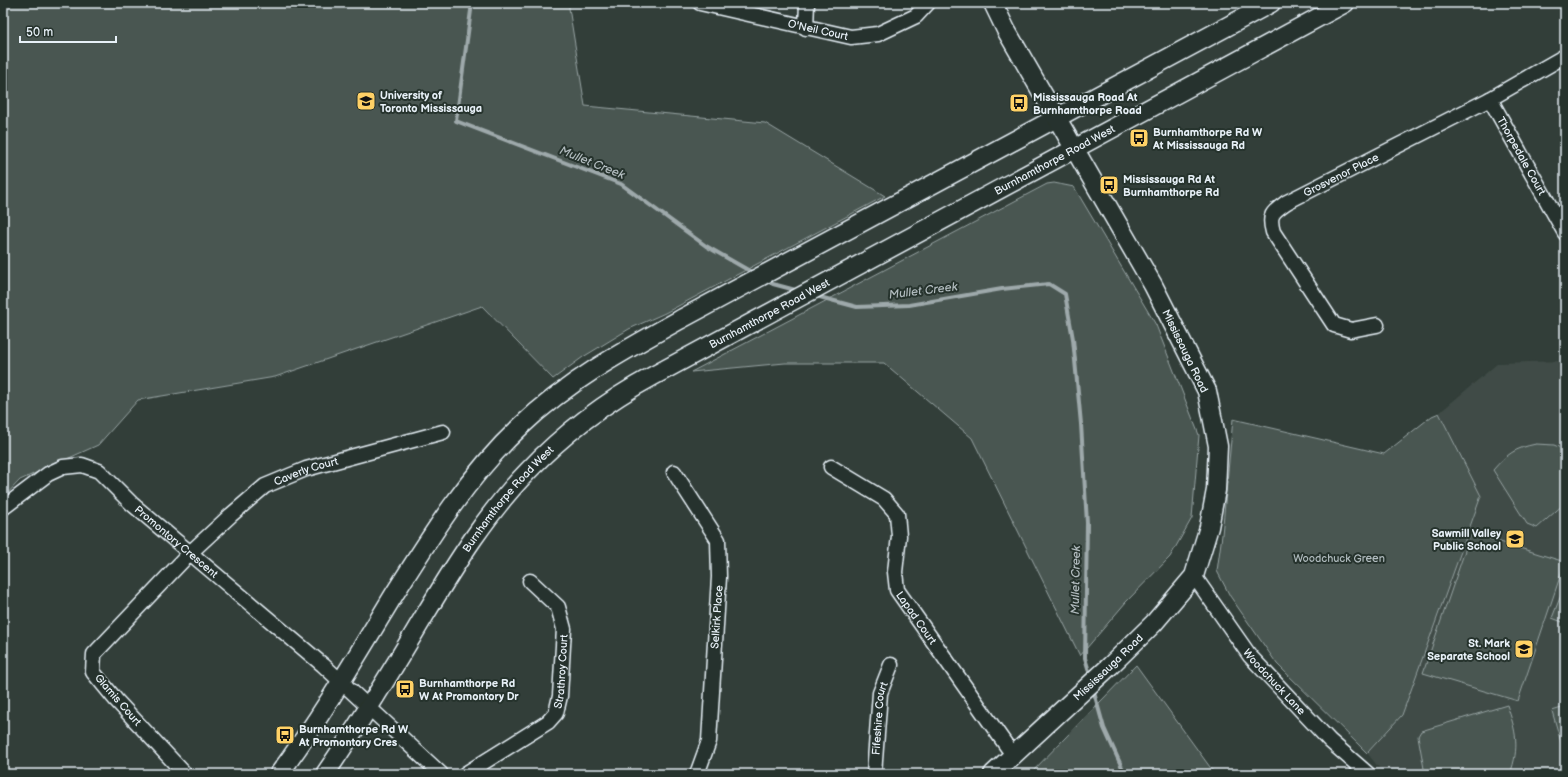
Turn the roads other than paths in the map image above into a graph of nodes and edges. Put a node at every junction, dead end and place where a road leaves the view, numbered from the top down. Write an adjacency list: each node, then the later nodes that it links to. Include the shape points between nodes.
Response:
1 (700, 3): 7 (street, O'Neil Court)
2 (806, 3): 7 (street)
3 (928, 3): 7 (street, O'Neil Court, via 916,16 878,34 851,37)
4 (993, 3): 10 (main road, Mississauga Road)
5 (1271, 3): 10 (main road)
6 (1345, 3): 11 (main road, Burnhamthorpe Road West)
7 (806, 28)
8 (1565, 56): 9 (street, Grosvenor Place)
9 (1490, 99): 12 (street, Thorpedale Court); 13 (street, Grosvenor Place, via 1286,202 1273,213 1270,221 1273,232 1334,325 1351,330)
10 (1057, 118): 11 (main road, Mississauga Road); 22 (main road, via 622,352 577,380 549,402 495,452 462,492 437,527)
11 (1074, 149): 19 (main road, Mississauga Road, via 1153,285 1207,391 1218,446 1216,490 1209,527); 23 (main road, Burnhamthorpe Road West, via 639,384 565,436 528,470 465,550)
12 (1565, 233)
13 (1377, 325)
14 (443, 432): 18 (street, Caverly Court, via 306,470 265,486)
15 (831, 467): 24 (street, Lapad Court, via 884,499 897,514 897,590)
16 (674, 472): 30 (street, Selkirk Place, via 718,540 719,577 709,740)
17 (3, 508): 18 (street, Promontory Crescent, via 48,474 63,467 82,465 99,471 132,504)
18 (191, 552): 22 (street, Promontory Crescent); 25 (street, Glamis Court, via 94,654 93,672)
19 (1194, 576): 24 (main road, Mississauga Road, via 1154,623); 33 (street, Woodchuck Lane, via 1250,656 1330,741)
20 (530, 581): 29 (street, Strathroy Court, via 558,607 564,629 560,696 556,713 548,722)
21 (891, 665): 31 (street, Fifeshire Court, via 880,693)
22 (340, 682): 23 (street, Promontory Crescent); 26 (main road, via 302,744)
23 (368, 708): 27 (main road, Burnhamthorpe Road West); 28 (street, Promontory Crescent)
24 (1013, 755): 32 (main road, Mississauga Road)
25 (185, 774)
26 (279, 774)
27 (325, 774)
28 (441, 774)
29 (465, 774)
30 (697, 774)
31 (874, 774)
32 (993, 774)
33 (1368, 774)

